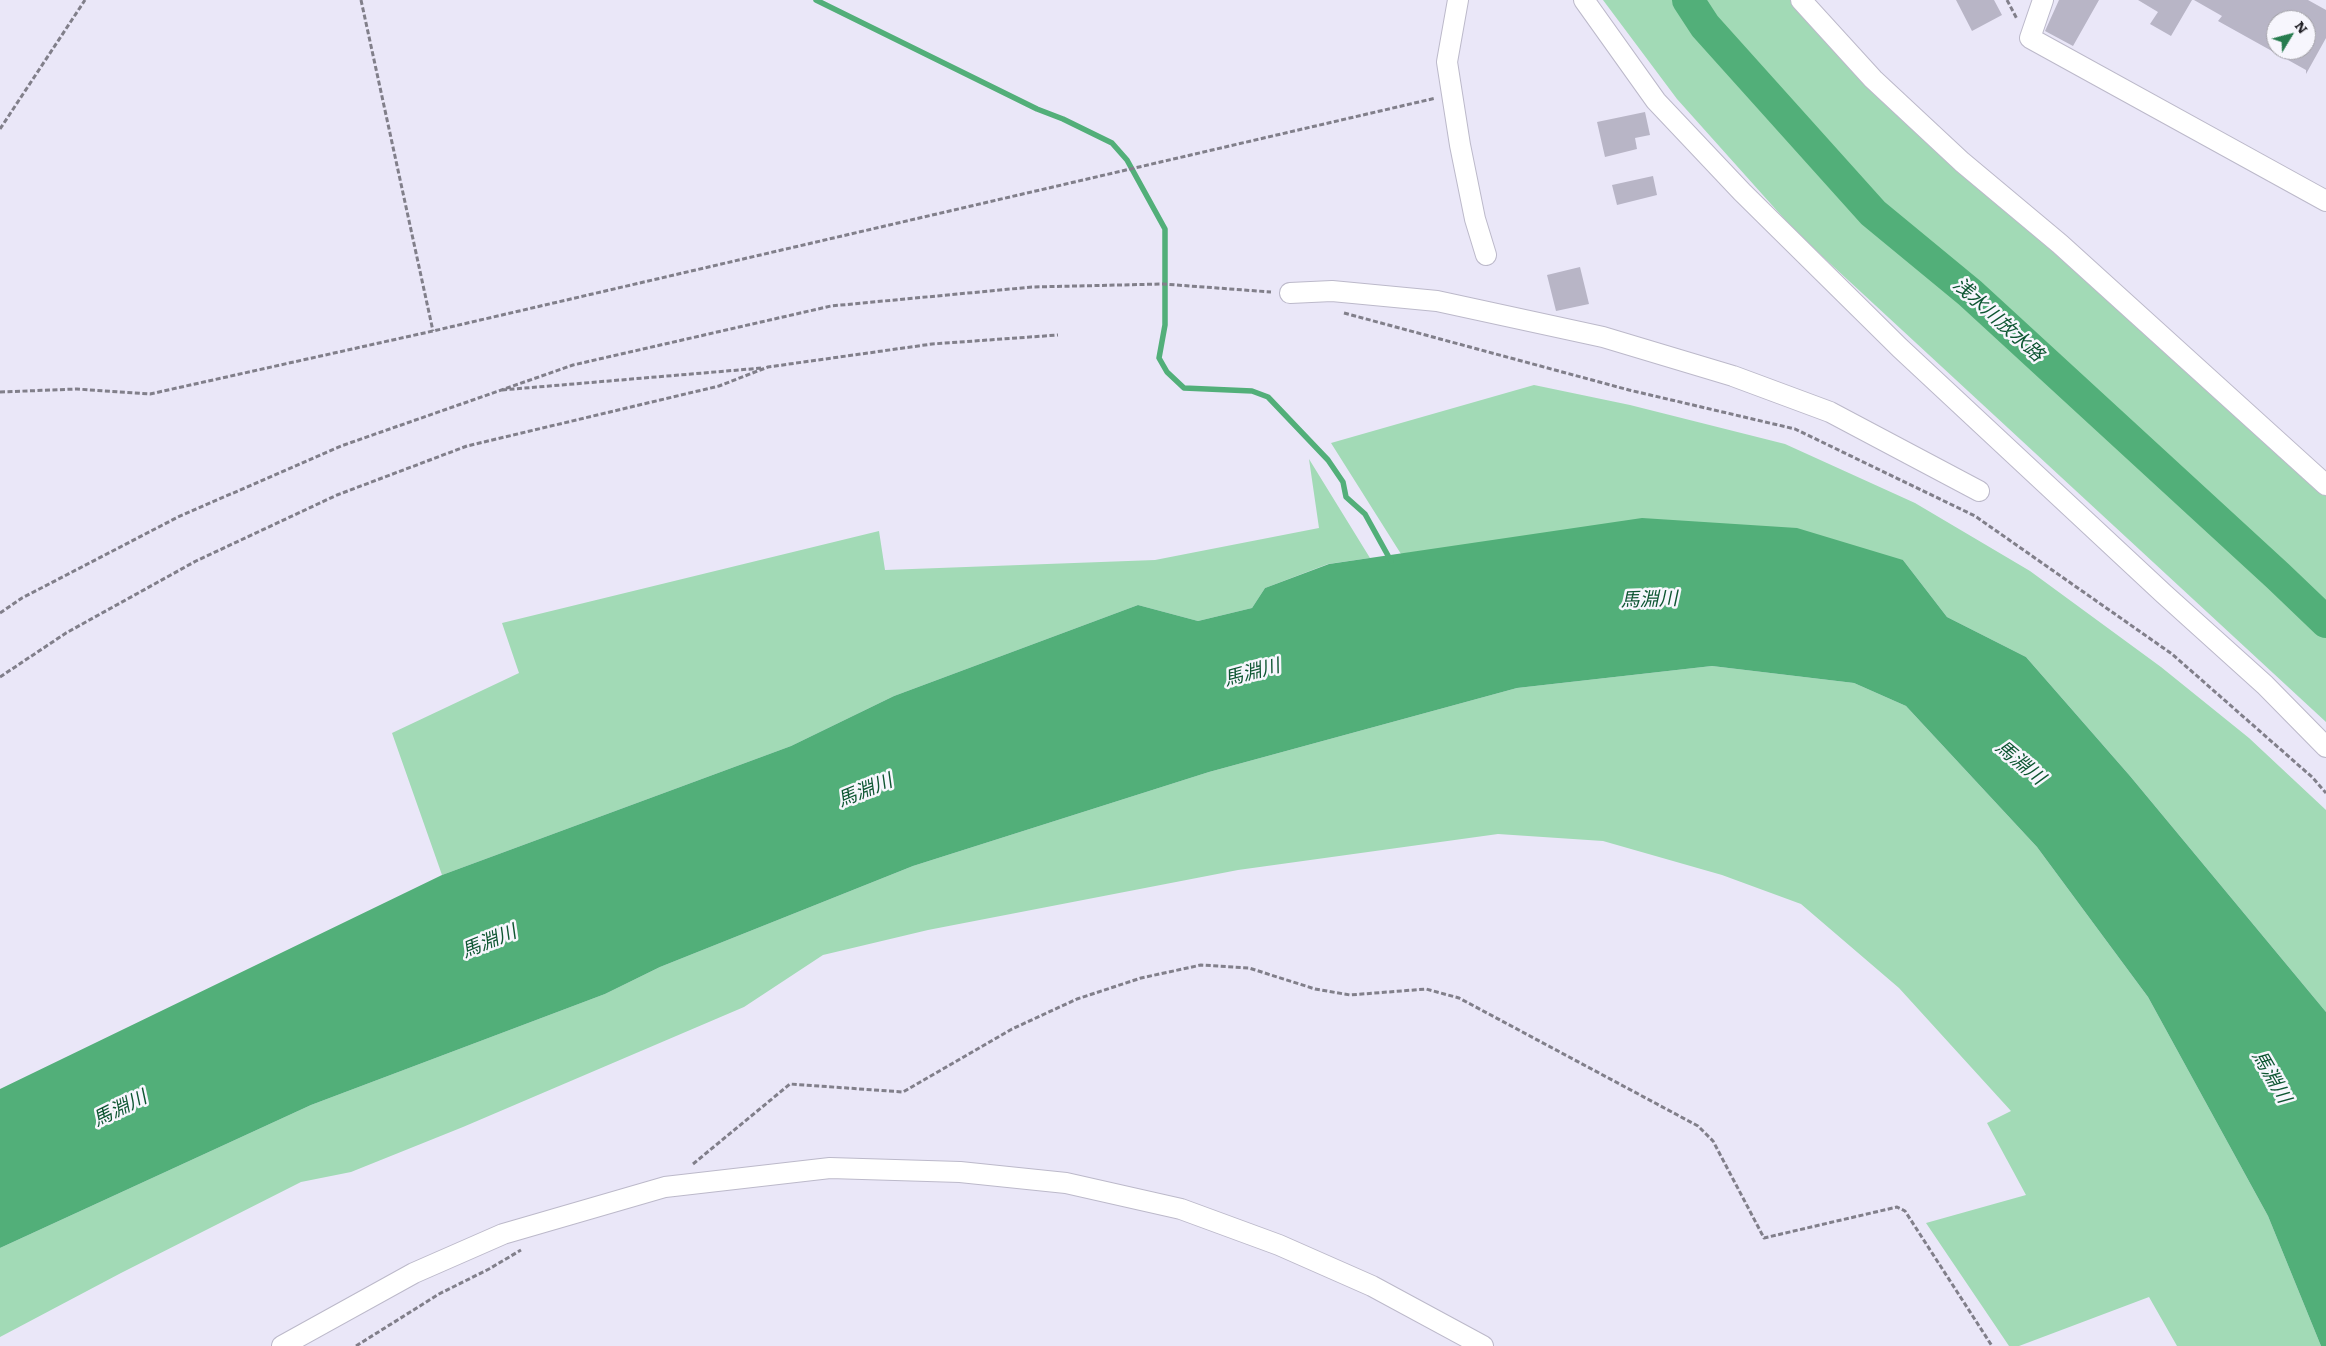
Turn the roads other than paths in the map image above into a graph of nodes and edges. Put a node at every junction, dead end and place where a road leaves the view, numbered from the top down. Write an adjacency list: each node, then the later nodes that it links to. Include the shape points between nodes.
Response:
1 (1458, 0): 6 (street, via 1447,62 1475,219)
2 (1584, 0): 10 (street, via 1656,101 1742,192 1900,348 2266,685)
3 (1801, 0): 8 (street, via 1873,79 1962,162 2060,244)
4 (2043, 0): 5 (street, via 2030,38)
5 (2326, 200)
6 (1486, 255)
7 (1290, 293): 9 (street, via 1332,291 1436,301 1612,340 1733,376 1830,412)
8 (2326, 485)
9 (1979, 491)
10 (2326, 746)
11 (282, 1346): 12 (street, via 414,1273 503,1234 665,1187 830,1168 960,1172 1066,1183 1180,1209 1279,1245 1372,1286)
12 (1483, 1346)

